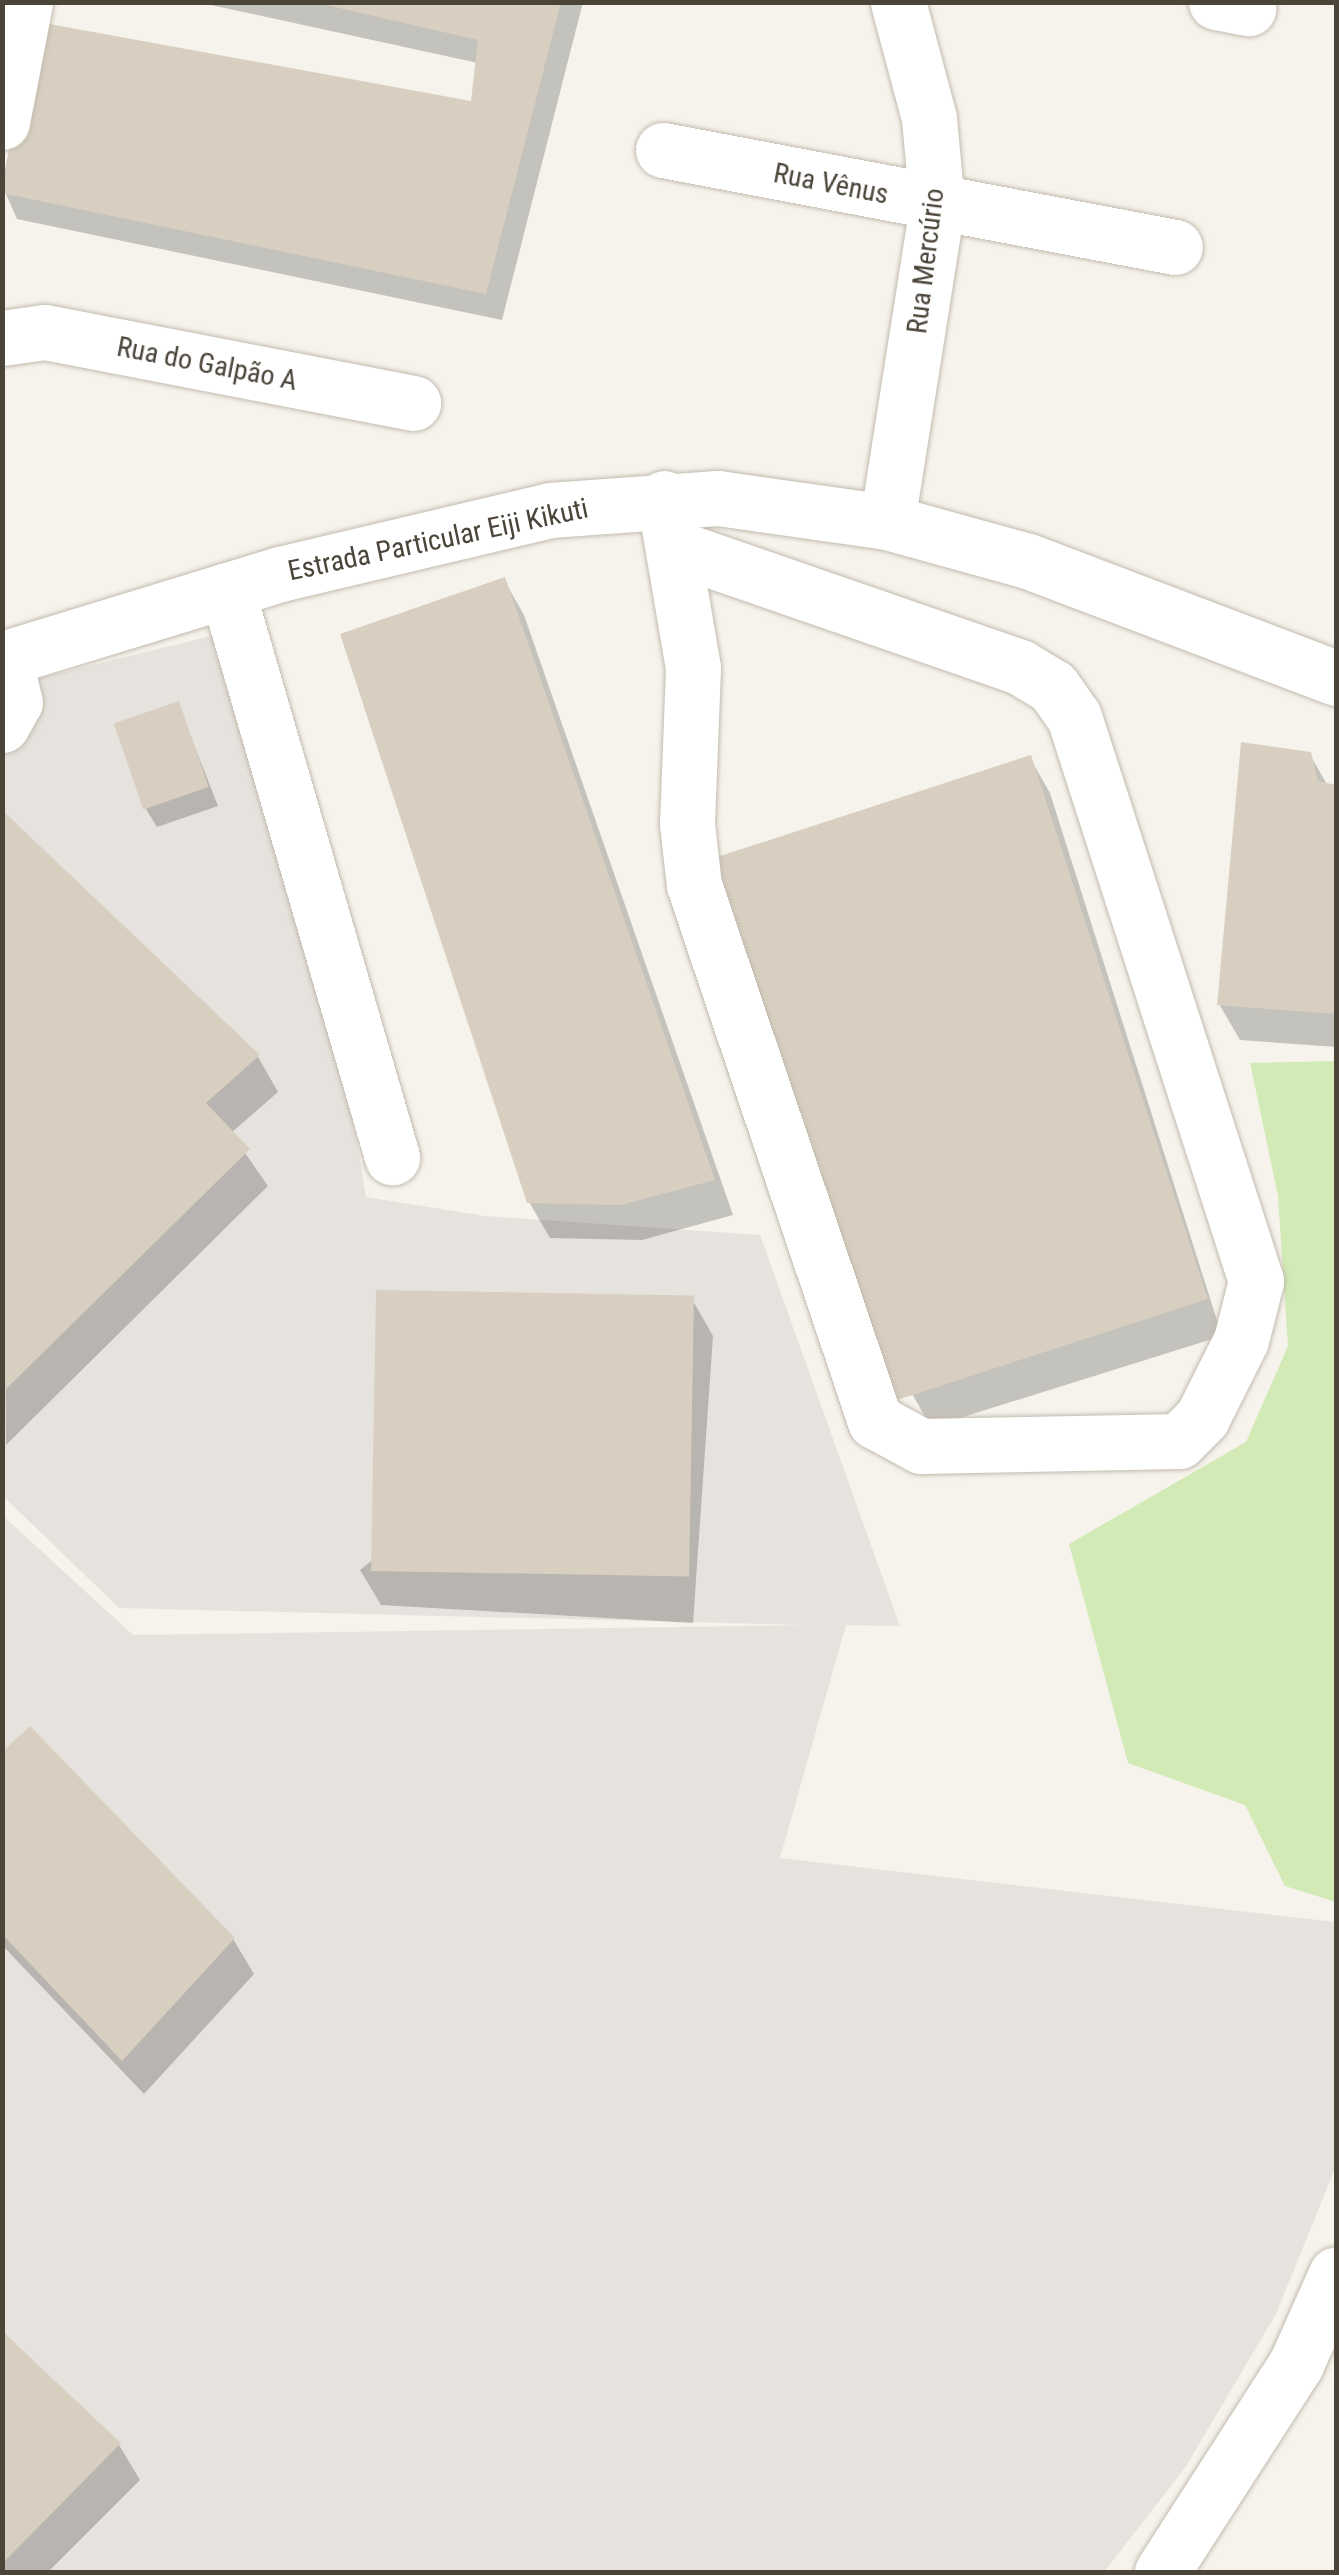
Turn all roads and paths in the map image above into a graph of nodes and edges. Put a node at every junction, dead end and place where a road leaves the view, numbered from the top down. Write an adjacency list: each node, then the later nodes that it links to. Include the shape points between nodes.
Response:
1 (25, 2): 3 (street)
2 (898, 2): 5 (street, Rua Mercúrio, via 930,118)
3 (2, 122)
4 (664, 150): 5 (street, Rua Vênus)
5 (937, 205): 6 (street, Rua Vênus); 9 (street, Rua Mercúrio)
6 (1175, 246)
7 (2, 338): 8 (street, Rua do Galpão A, via 45,332)
8 (413, 403)
9 (887, 522): 10 (street, Estrada Particular Eiji Kikuti, via 718,498); 13 (street, Estrada Particular Eiji Kikuti, via 1028,560)
10 (671, 523): 10 (street, via 693,668 687,840 694,885 876,1421 921,1446 1179,1440 1202,1418 1241,1340 1256,1281 1074,718 1052,687 1020,667); 11 (street, Estrada Particular Eiji Kikuti, via 550,510)
11 (227, 590): 12 (street, Estrada Particular Eiji Kikuti); 15 (street)
12 (3, 659): 14 (street, via 15,702)
13 (1336, 678)
14 (2, 725)
15 (392, 1157)
16 (1336, 2274): 17 (street, via 1296,2364)
17 (1162, 2572)

